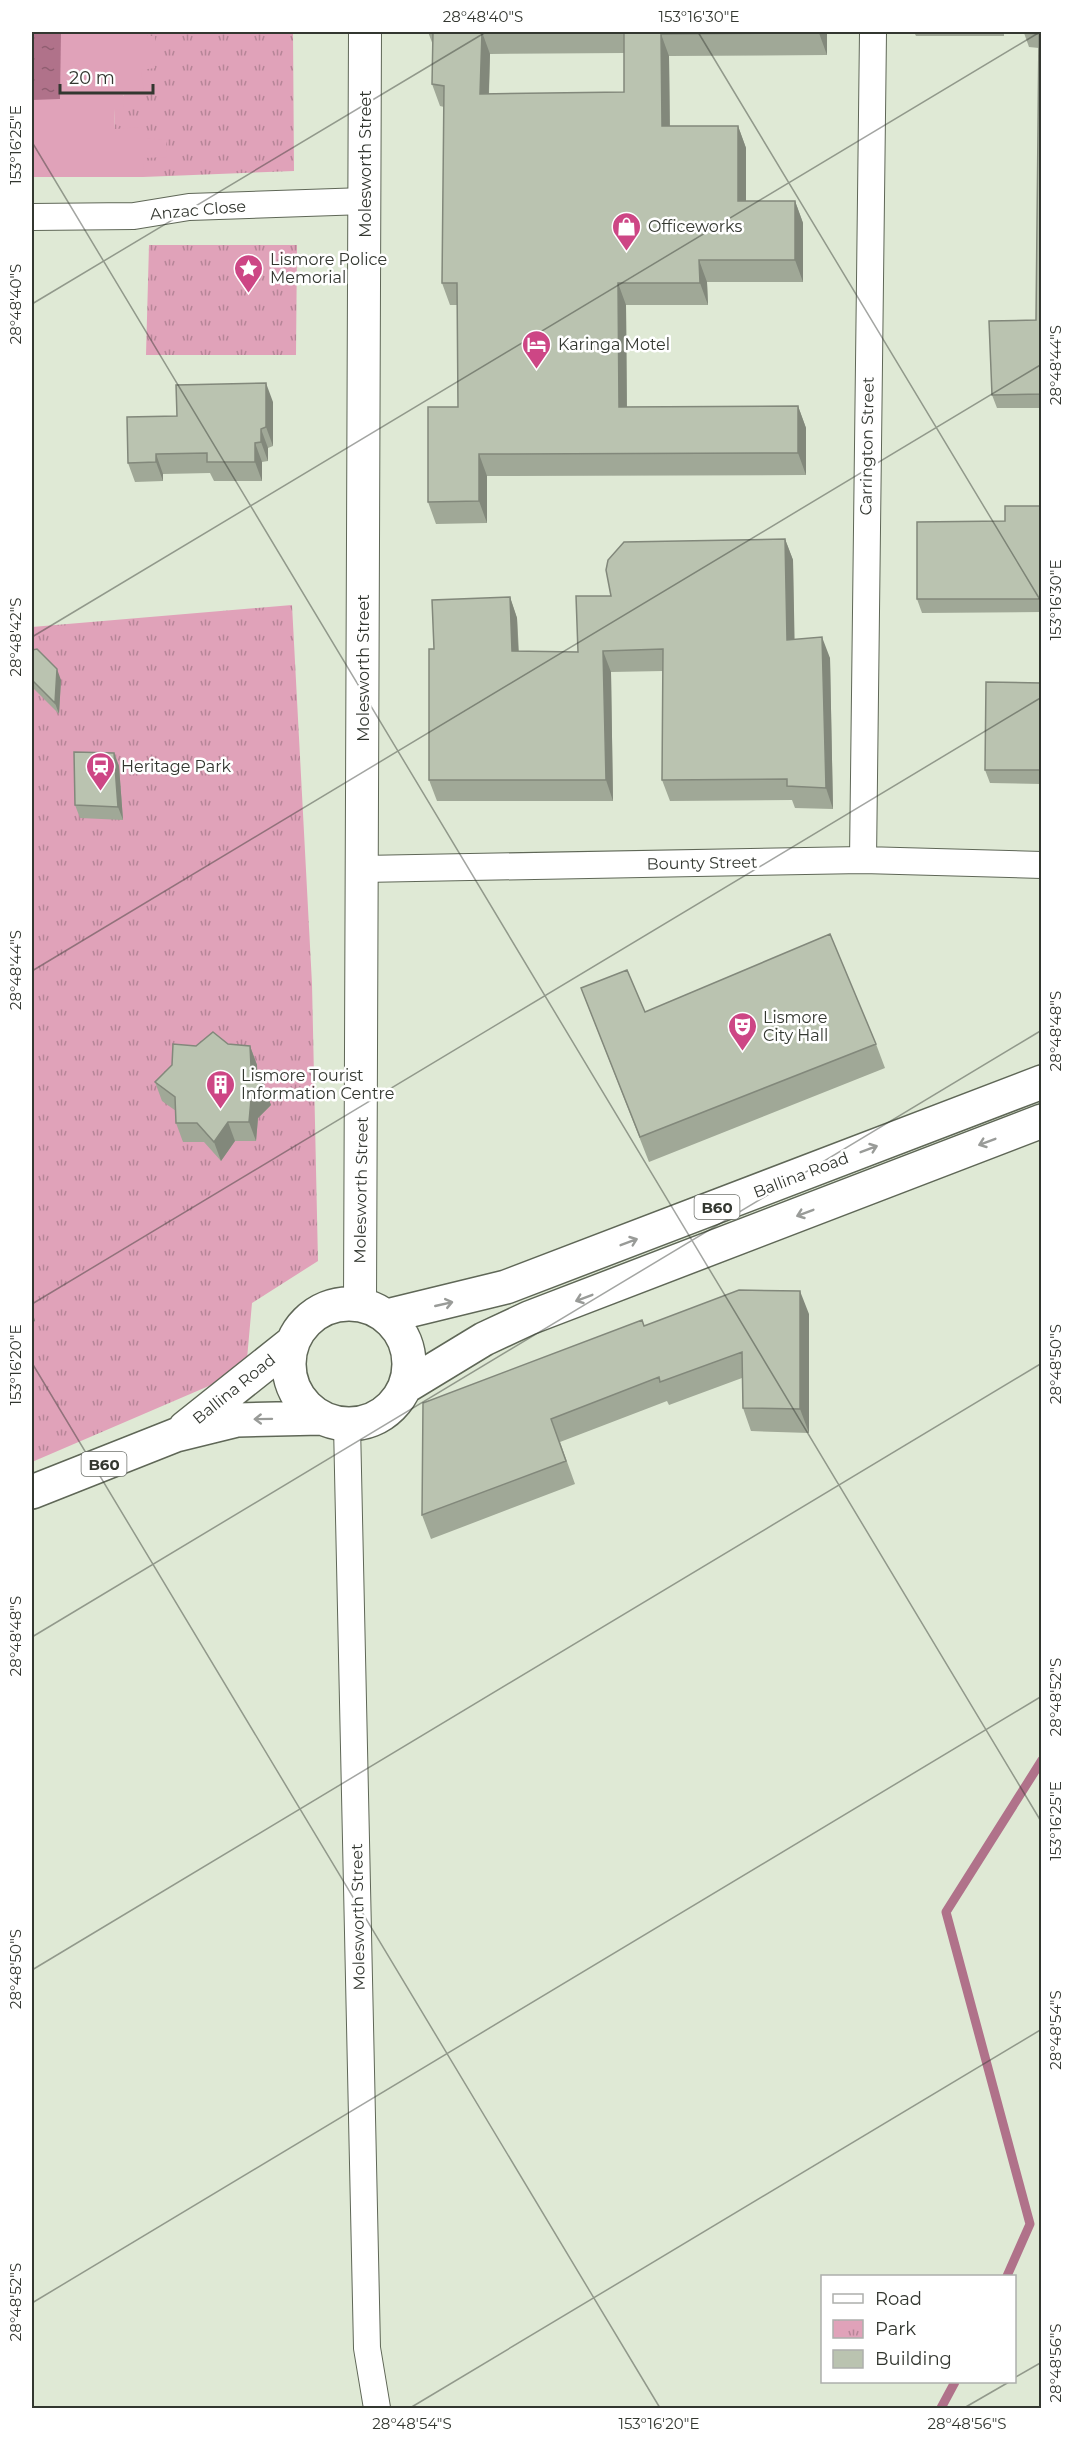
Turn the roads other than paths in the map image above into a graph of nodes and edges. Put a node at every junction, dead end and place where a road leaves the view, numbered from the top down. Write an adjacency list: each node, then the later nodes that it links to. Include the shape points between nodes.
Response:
1 (365, 32): 3 (street, Molesworth Street)
2 (873, 32): 5 (street, Carrington Street)
3 (365, 201): 4 (street, Anzac Close, via 189,207 134,216); 7 (street, Molesworth Street)
4 (32, 217)
5 (863, 860): 6 (street, Bounty Street); 7 (street, Bounty Street)
6 (1041, 865)
7 (362, 869): 10 (street, Molesworth Street)
8 (1041, 1082): 10 (main road, Ballina Road / B60, one-way to 8, via 506,1287)
9 (1041, 1121): 12 (main road, B60, one-way to 12, via 529,1318 474,1345)
10 (373, 1310): 11 (main road, B60, via 343,1304 327,1308 312,1316); 12 (main road, B60, via 406,1341 410,1364)
11 (293, 1342): 13 (main road, B60, via 289,1360 296,1394 307,1408); 14 (main road, Ballina Road / B60)
12 (405, 1387): 13 (main road, B60, via 396,1403 382,1415 365,1423)
13 (334, 1421): 14 (main road, Ballina Road / B60, one-way to 14, via 237,1420); 16 (street, Molesworth Street, via 367,2349)
14 (176, 1435): 15 (main road, Ballina Road / B60)
15 (32, 1492)
16 (376, 2409)

